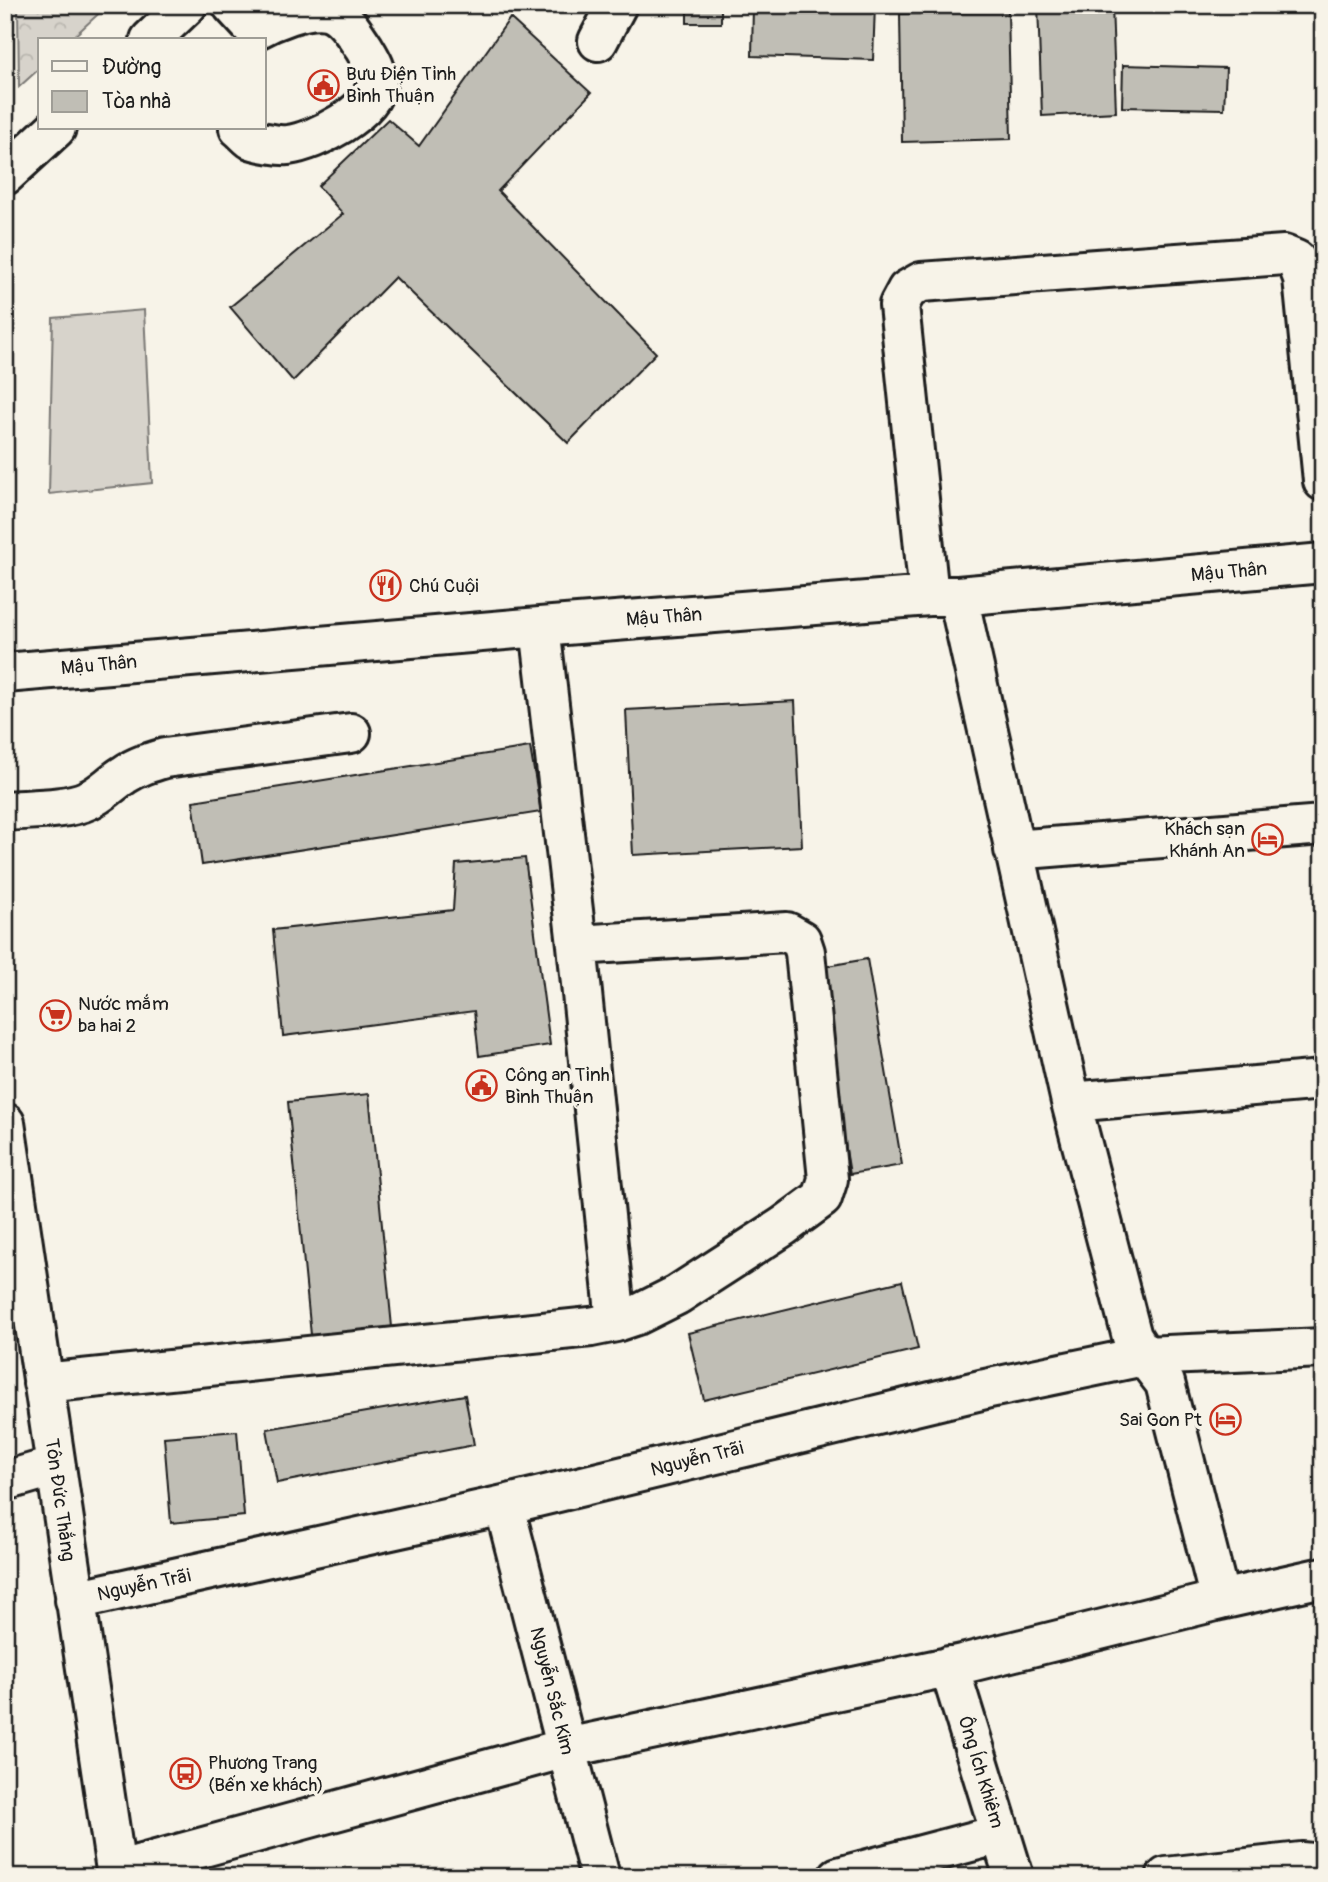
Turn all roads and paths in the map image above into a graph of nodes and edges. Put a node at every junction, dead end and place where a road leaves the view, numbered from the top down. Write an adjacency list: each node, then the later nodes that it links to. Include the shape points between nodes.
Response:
1 (187, 5): 4 (street)
2 (617, 5): 5 (street)
3 (245, 25): 7 (street, via 328,10 356,35 374,64 377,83 368,102 325,134 287,145 253,140)
4 (151, 38)
5 (598, 41)
6 (54, 130): 8 (street)
7 (241, 130)
8 (5, 175)
9 (1323, 481): 11 (street, via 1303,278 1296,260 1284,255 921,282 907,290 899,305)
10 (1323, 564): 11 (street, Mậu Thân)
11 (943, 596): 12 (street, Mậu Thân); 17 (street)
12 (540, 626): 13 (street, Mậu Thân); 18 (street)
13 (5, 673)
14 (351, 733): 15 (street, via 165,758 122,775 102,793 75,805)
15 (5, 811)
16 (1323, 825): 17 (street)
17 (1014, 850): 20 (street)
18 (577, 945): 22 (street); 22 (street, via 787,932 801,940 805,952 828,1179 822,1198 677,1295)
19 (1323, 1080): 20 (street)
20 (1071, 1102): 24 (street, via 1132,1337)
21 (5, 1123): 25 (street, Tôn Đức Thắng)
22 (616, 1322): 25 (street)
23 (1323, 1348): 24 (street, Nguyễn Trãi)
24 (1144, 1356): 28 (street, Nguyễn Trãi, via 985,1389); 31 (street, via 1164,1383)
25 (43, 1383): 26 (street, Tôn Đức Thắng)
26 (55, 1466): 27 (street); 30 (street, Tôn Đức Thắng)
27 (5, 1481)
28 (504, 1505): 30 (street, Nguyễn Trãi); 33 (street, Nguyễn Sắc Kim)
29 (1323, 1577): 31 (street)
30 (75, 1600): 36 (street, Tôn Đức Thắng)
31 (1220, 1600): 32 (street)
32 (949, 1666): 33 (street); 34 (street, Ông Ích Khiêm)
33 (566, 1748): 36 (street); 37 (street, Nguyễn Sắc Kim)
34 (1001, 1834): 38 (street); 39 (street, Ông Ích Khiêm)
35 (1323, 1864): 40 (street, via 1301,1862)
36 (117, 1874)
37 (600, 1877)
38 (838, 1877)
39 (1014, 1877)
40 (1166, 1877)

